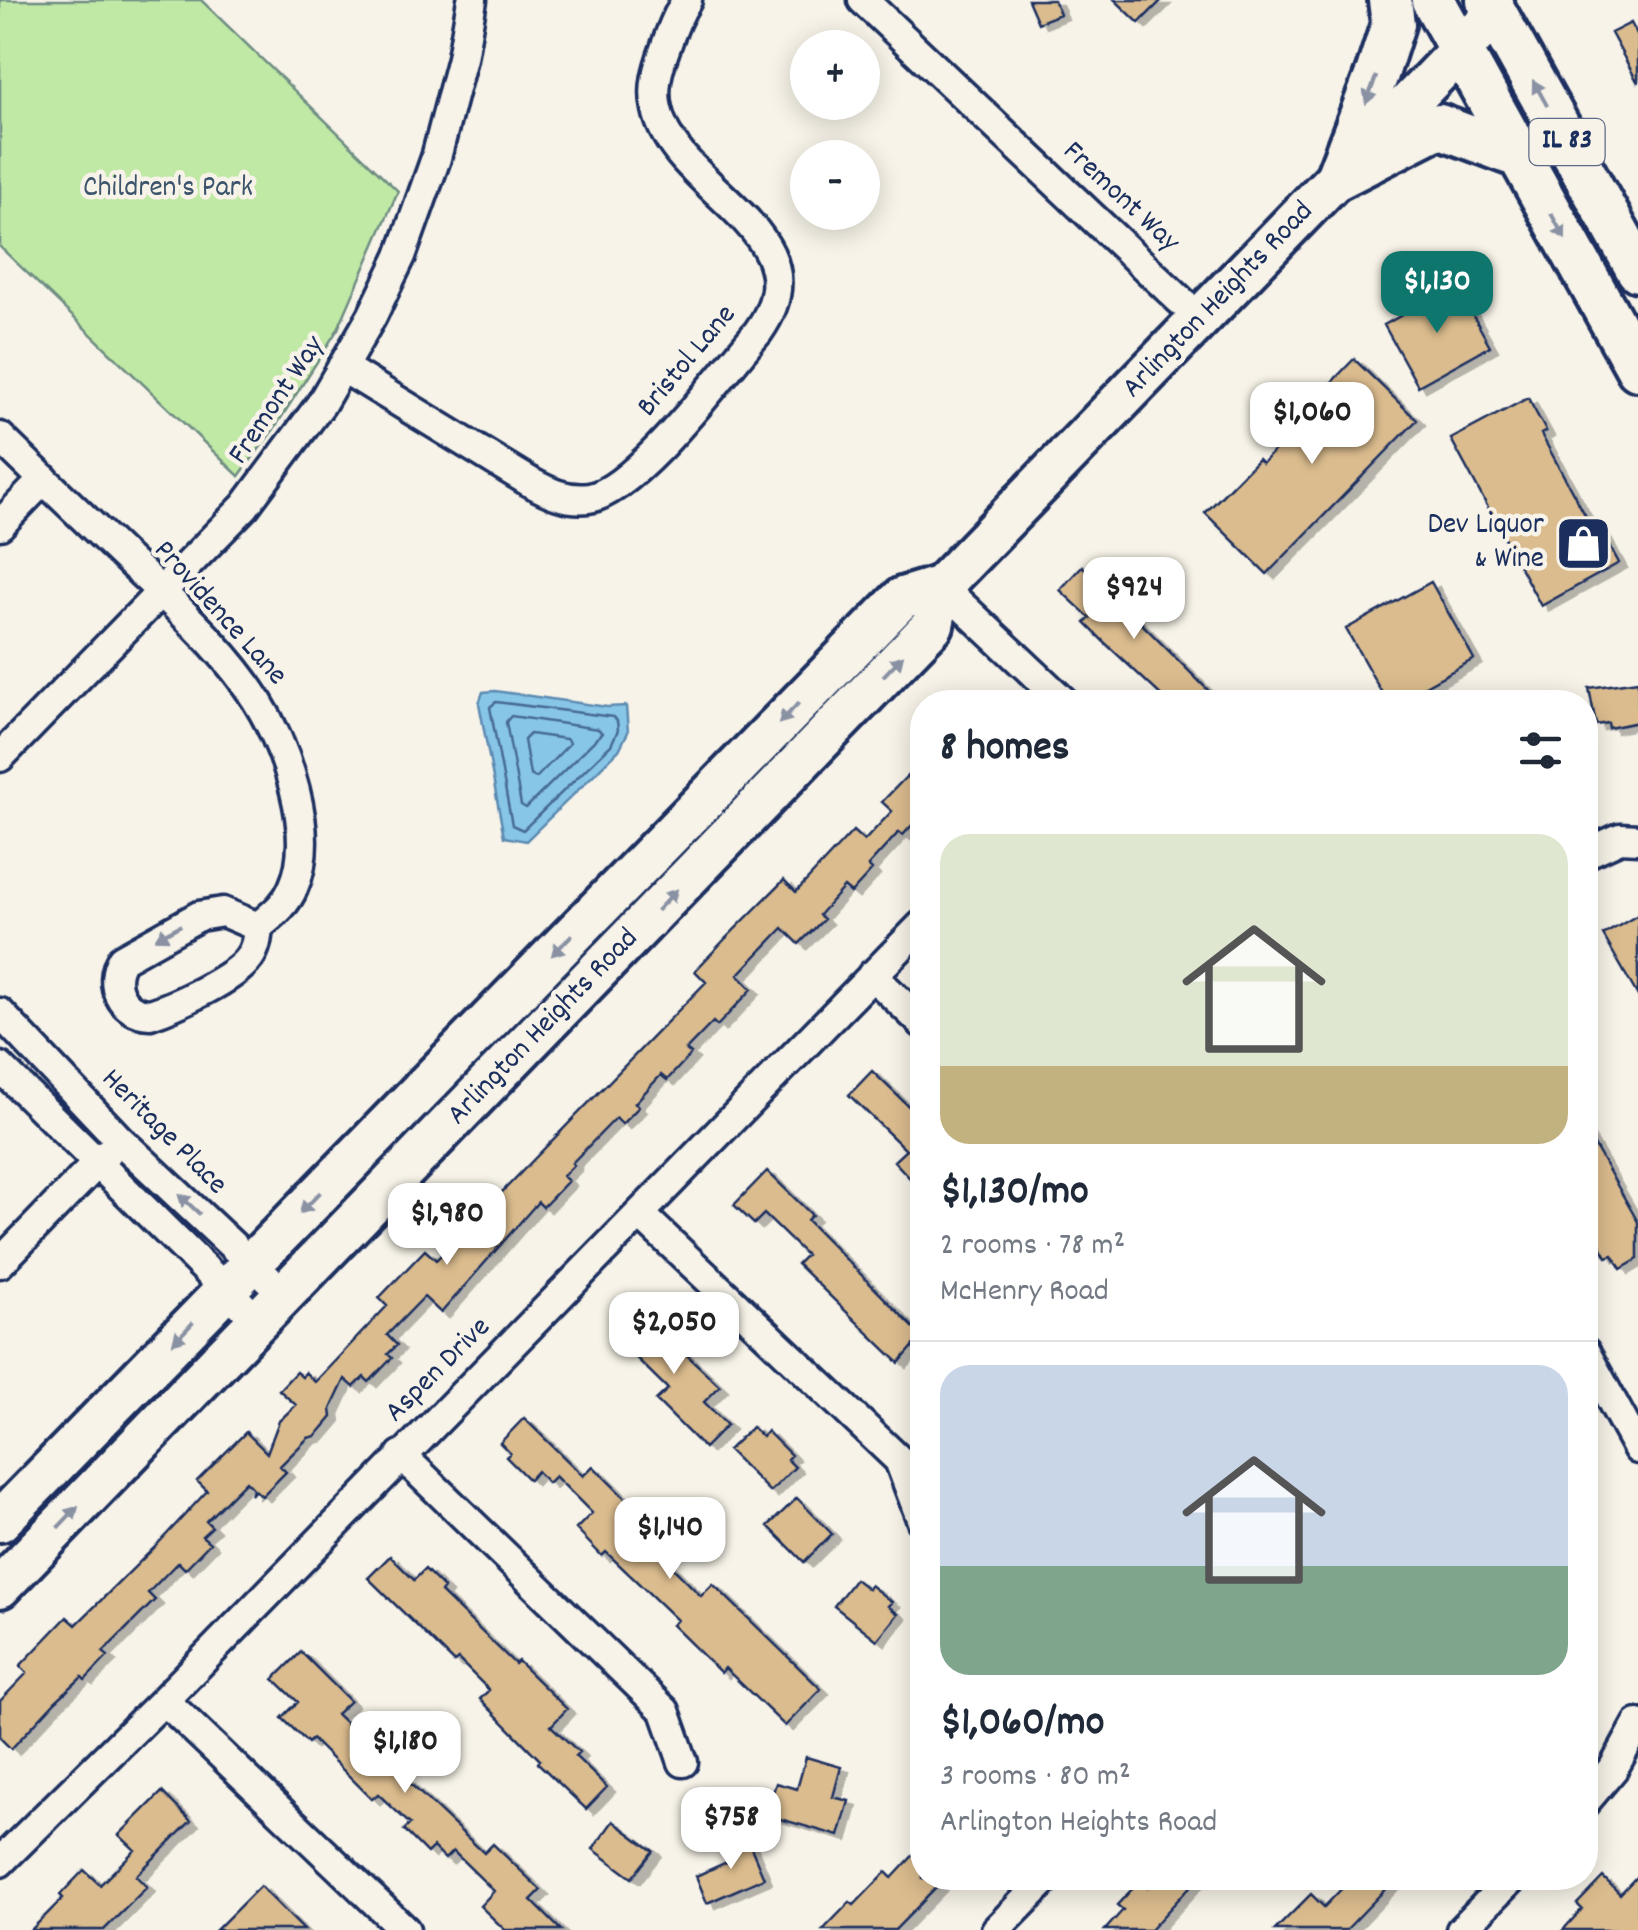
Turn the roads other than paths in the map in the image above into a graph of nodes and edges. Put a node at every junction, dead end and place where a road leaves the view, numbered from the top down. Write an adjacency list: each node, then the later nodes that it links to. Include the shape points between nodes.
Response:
1 (472, 0): 12 (street, Fremont Way, via 436,158 401,256)
2 (688, 0): 12 (street, Bristol Lane, via 656,72 656,107 680,153 765,244 776,289 758,332 637,472 599,496 558,495)
3 (864, 0): 11 (street, Fremont Way)
4 (1390, 0): 9 (main road, one-way to 9, via 1392,24 1377,74)
5 (1433, 0): 7 (main road, IL 83)
6 (1497, 5): 7 (main road, Arlington Heights Road); 10 (main road, IL 83, one-way to 6)
7 (1459, 50): 8 (main road, IL 83); 9 (main road, Arlington Heights Road)
8 (1519, 156): 9 (main road, via 1439,126); 13 (main road, IL 83, one-way to 13)
9 (1336, 178): 11 (main road, Arlington Heights Road)
10 (1638, 270)
11 (1201, 320): 17 (main road, Arlington Heights Road)
12 (342, 367): 18 (street, Fremont Way, via 245,506)
13 (1638, 369)
14 (0, 437): 15 (street, Providence Lane)
15 (44, 479): 16 (street); 18 (street, Providence Lane)
16 (0, 526)
17 (941, 586): 19 (street); 33 (main road, Arlington Heights Road, one-way to 33, via 902,598); 34 (main road, Arlington Heights Road, one-way to 17, via 932,625)
18 (162, 592): 20 (street, Fremont Way); 23 (street, Providence Lane, via 254,696 294,788 296,884)
19 (1051, 690)
20 (0, 757)
21 (1638, 840): 22 (street, via 1620,838)
22 (1598, 848)
23 (258, 927): 23 (street, Providence Lane, one-way to 23, via 223,912 199,916 122,958 118,995 136,1012 160,1010 243,965)
24 (910, 936): 25 (street, Aspen Drive)
25 (872, 975): 26 (street); 31 (street, Aspen Drive)
26 (910, 1011)
27 (0, 1013): 29 (street, Heritage Place)
28 (0, 1068): 30 (street, Heritage Place)
29 (120, 1140): 30 (street); 33 (street, Heritage Place, one-way to 29)
30 (96, 1163): 32 (street); 33 (street, Heritage Place)
31 (640, 1214): 37 (street, Aspen Drive); 38 (street, via 899,1460)
32 (0, 1263)
33 (238, 1276): 34 (street, Heritage Place); 39 (main road, Arlington Heights Road, one-way to 39)
34 (272, 1309): 40 (main road, Arlington Heights Road, one-way to 34)
35 (1598, 1376): 36 (street)
36 (1638, 1448)
37 (401, 1456): 41 (street, Aspen Drive); 43 (street, via 665,1711)
38 (910, 1489)
39 (0, 1521)
40 (0, 1587)
41 (164, 1700): 45 (street, Aspen Drive); 48 (street)
42 (1638, 1724): 44 (street)
43 (683, 1762)
44 (1598, 1787)
45 (0, 1862)
46 (1035, 1890): 49 (street)
47 (1500, 1890): 50 (street)
48 (401, 1929)
49 (996, 1930)
50 (1460, 1930)

